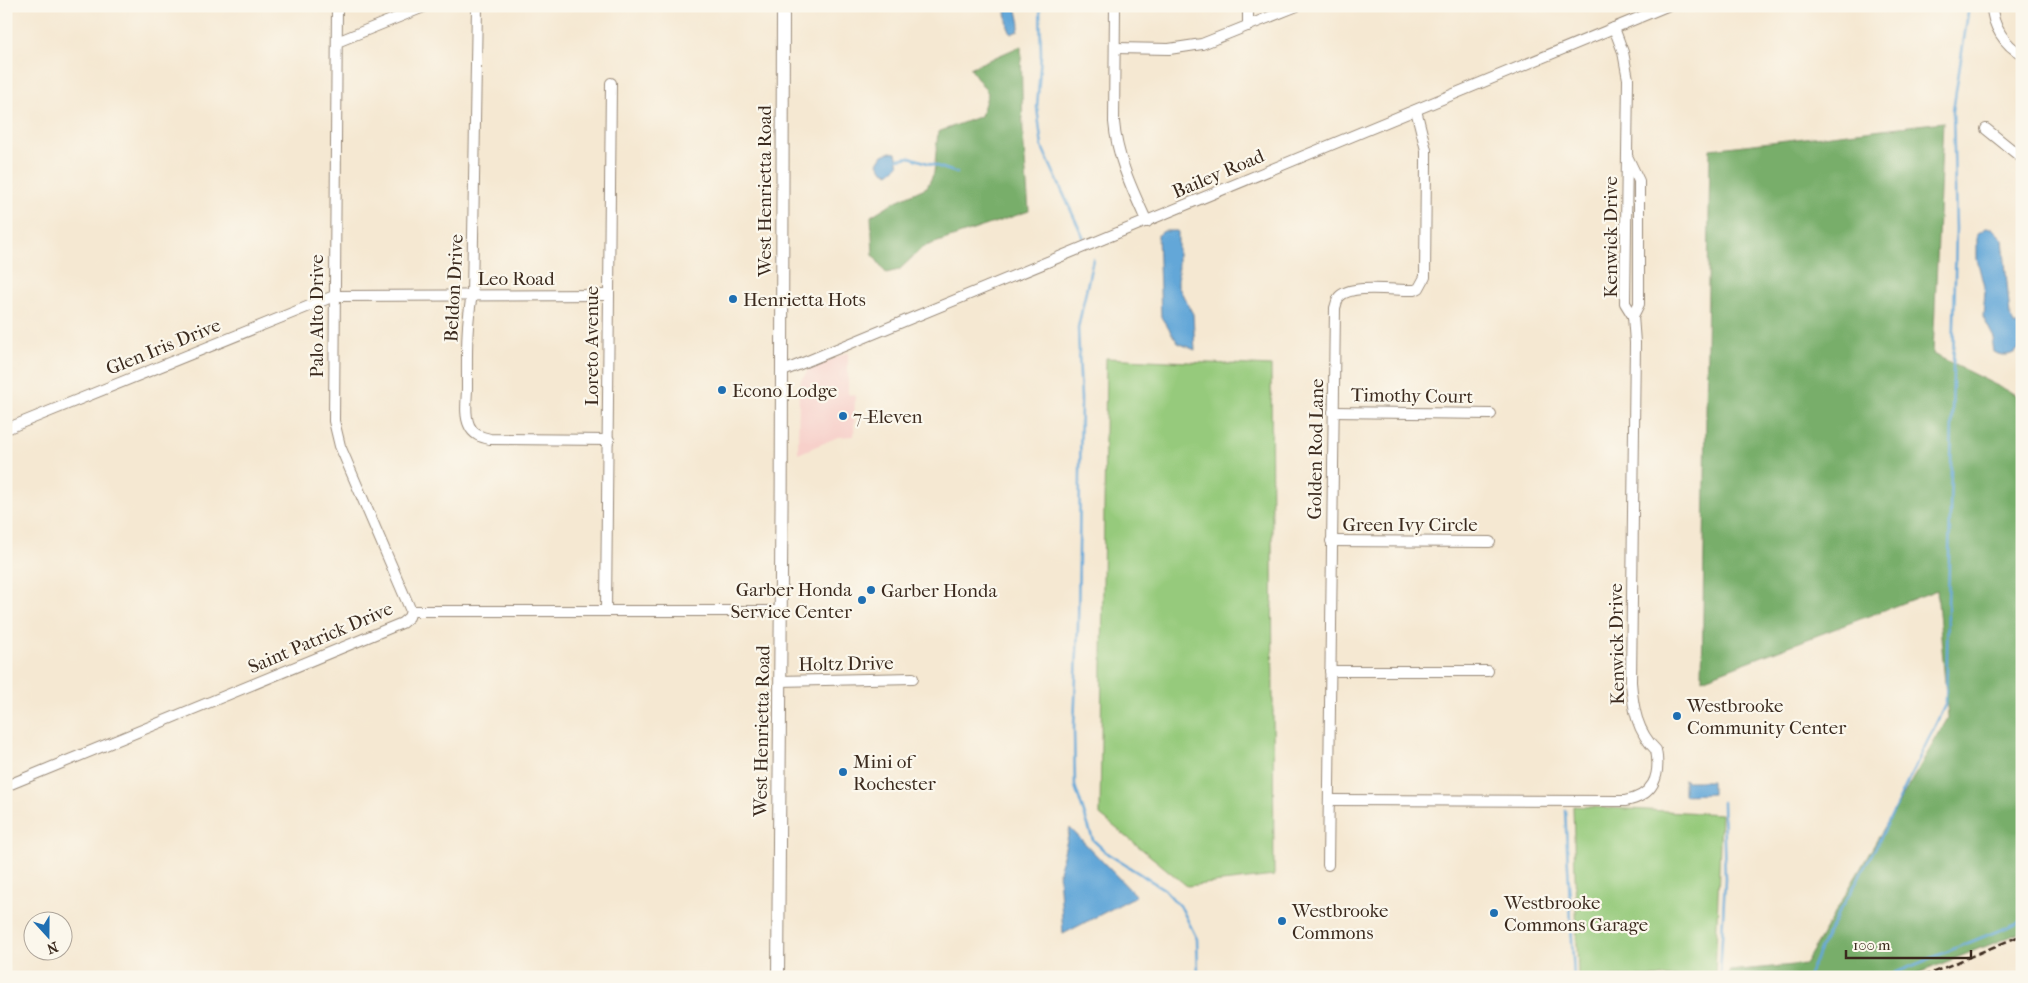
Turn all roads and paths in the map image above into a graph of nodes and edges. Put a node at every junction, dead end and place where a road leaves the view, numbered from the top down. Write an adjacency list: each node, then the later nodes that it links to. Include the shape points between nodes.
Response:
1 (337, 6): 12 (street, Palo Alto Drive)
2 (426, 6): 12 (street)
3 (477, 6): 20 (street, Beldon Drive)
4 (784, 6): 23 (main road, West Henrietta Road)
5 (1115, 6): 13 (street)
6 (1248, 6): 10 (street)
7 (1297, 6): 10 (street)
8 (1667, 6): 11 (street, Bailey Road)
9 (1992, 6): 14 (street, via 1996,26 2009,48)
10 (1248, 26): 13 (street, via 1185,48)
11 (1614, 28): 16 (street, Bailey Road); 38 (street, Kenwick Drive, via 1627,66 1626,303 1634,316 1635,343 1631,682 1640,730 1656,750 1653,784 1642,796 1625,801)
12 (336, 42): 22 (street, Palo Alto Drive)
13 (1115, 48): 19 (street, via 1116,141 1127,178)
14 (2022, 54)
15 (611, 83): 21 (street, Loreto Avenue)
16 (1416, 110): 19 (street, Bailey Road); 24 (street, Golden Rod Lane, via 1426,150 1425,277 1415,290 1355,290 1339,297 1334,315)
17 (1986, 130): 18 (street)
18 (2022, 158)
19 (1147, 222): 23 (street, Bailey Road)
20 (472, 295): 21 (street, Leo Road); 22 (street, Leo Road); 27 (street, Beldon Drive, via 468,312 467,418 472,431 490,439)
21 (609, 295): 27 (street, Loreto Avenue)
22 (334, 296): 26 (street, Glen Iris Drive); 31 (street, Palo Alto Drive, via 333,411 336,433)
23 (781, 372): 32 (main road, West Henrietta Road)
24 (1333, 412): 25 (street, Timothy Court); 28 (street, Golden Rod Lane)
25 (1491, 414)
26 (6, 429)
27 (609, 440): 30 (street, Loreto Avenue)
28 (1331, 541): 29 (street, Green Ivy Circle); 34 (street, Golden Rod Lane)
29 (1490, 542)
30 (606, 610): 31 (street, Saint Patrick Drive); 32 (street, Saint Patrick Drive)
31 (411, 611): 37 (street, Saint Patrick Drive, via 402,622)
32 (781, 611): 36 (main road, West Henrietta Road)
33 (1488, 671): 34 (street)
34 (1330, 672): 38 (street, Golden Rod Lane)
35 (913, 678): 36 (street, Holtz Drive)
36 (780, 681): 40 (main road, West Henrietta Road)
37 (6, 786)
38 (1329, 800): 39 (street, Golden Rod Lane)
39 (1328, 866)
40 (778, 977)

